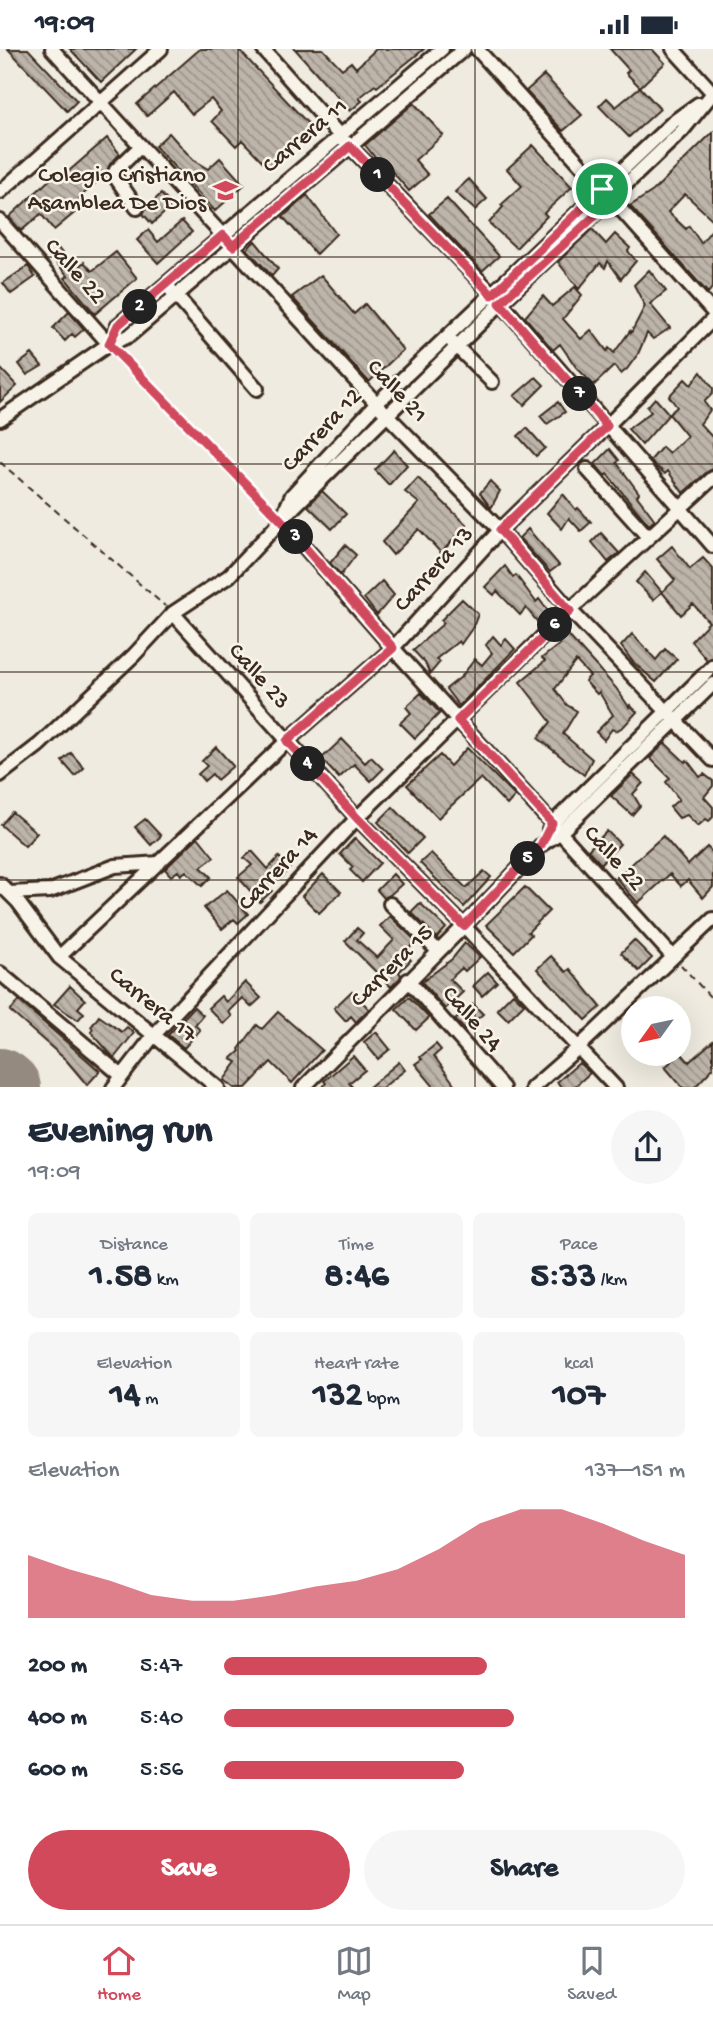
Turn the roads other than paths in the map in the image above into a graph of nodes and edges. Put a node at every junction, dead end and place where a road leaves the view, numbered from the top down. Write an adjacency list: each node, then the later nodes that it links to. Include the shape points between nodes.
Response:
1 (52, 49): 9 (street, Calle 21)
2 (161, 49): 9 (street)
3 (442, 49): 10 (street, Carrera 11)
4 (464, 49): 12 (street, Carrera 11)
5 (477, 49): 13 (street)
6 (673, 49): 8 (street)
7 (265, 50): 10 (street)
8 (713, 93): 13 (street, Carrera 12, via 673,122); 15 (street, Carrera 12, via 682,131)
9 (101, 102): 11 (street, Calle 21); 14 (street)
10 (340, 136): 12 (street); 18 (street, Carrera 11)
11 (141, 146): 16 (street, via 114,175); 18 (street, Calle 21)
12 (350, 146): 19 (street, Carrera 11); 22 (street)
13 (602, 189): 15 (street); 22 (street, Carrera 12)
14 (0, 192)
15 (612, 200): 22 (street, Carrera 12); 23 (street)
16 (137, 208)
17 (0, 221): 26 (street, Calle 22)
18 (223, 235): 19 (street, Calle 21); 20 (street, Carrera 11)
19 (233, 246): 21 (street, Carrera 11); 30 (street, Calle 21)
20 (166, 284): 21 (street); 26 (street, Carrera 11, via 118,325)
21 (176, 295): 26 (street, Carrera 11, via 128,336); 29 (street)
22 (496, 299): 25 (street, Carrera 12); 27 (street, Carrera 12); 33 (street)
23 (713, 311)
24 (713, 319): 33 (street, Carrera 13)
25 (447, 337): 27 (street); 30 (street, Carrera 12)
26 (109, 344): 32 (street, Carrera 11)
27 (457, 347): 28 (street); 31 (street, Carrera 12)
28 (492, 382)
29 (257, 389)
30 (377, 403): 31 (street, Calle 21); 37 (street, Carrera 12, via 292,495)
31 (388, 415): 37 (street, Carrera 12); 38 (street, Calle 21)
32 (0, 419)
33 (607, 426): 36 (street); 38 (street, Carrera 13)
34 (587, 469): 39 (street)
35 (713, 478): 36 (street, Carrera 14)
36 (681, 508): 39 (street, Carrera 14); 40 (street)
37 (281, 520): 42 (street, Carrera 12, via 229,576); 43 (street, Calle 22)
38 (500, 530): 41 (street, Calle 21); 43 (street, Carrera 13)
39 (648, 537): 41 (street, Carrera 14)
40 (713, 546)
41 (570, 611): 46 (street, Calle 21); 47 (street, Carrera 14)
42 (173, 613): 48 (street, Calle 23); 50 (street, Carrera 12, via 58,727)
43 (393, 648): 47 (street, Calle 22); 48 (street, Carrera 13)
44 (713, 666): 46 (street, Carrera 15)
45 (713, 684): 46 (street, Carrera 15)
46 (671, 716): 49 (street, Calle 21); 52 (street, Carrera 15)
47 (458, 720): 51 (street, Carrera 14); 52 (street, Calle 22)
48 (287, 741): 51 (street, Calle 23); 53 (street, Carrera 13)
49 (713, 760)
50 (0, 775)
51 (357, 818): 57 (street, Calle 23); 63 (street, Carrera 14)
52 (557, 828): 57 (street, Carrera 15); 60 (street, Calle 22)
53 (159, 863): 54 (street, via 115,866 50,891); 59 (street, Carrera 13)
54 (4, 888): 59 (street)
55 (390, 904): 58 (street)
56 (713, 919): 60 (street)
57 (464, 926): 58 (street, Carrera 15); 64 (street, Calle 23)
58 (438, 951): 62 (street, Carrera 15)
59 (59, 957): 63 (street, Carrera 17)
60 (673, 957): 64 (street)
61 (0, 973): 65 (street)
62 (408, 980): 68 (street, Carrera 15); 69 (street, Calle 24)
63 (154, 1035): 65 (street, Carrera 14); 67 (street, Carrera 17)
64 (579, 1047): 70 (street); 71 (street, Calle 23)
65 (122, 1076): 66 (street, Carrera 14)
66 (113, 1087)
67 (218, 1087)
68 (303, 1087)
69 (503, 1087)
70 (532, 1087)
71 (616, 1087)

